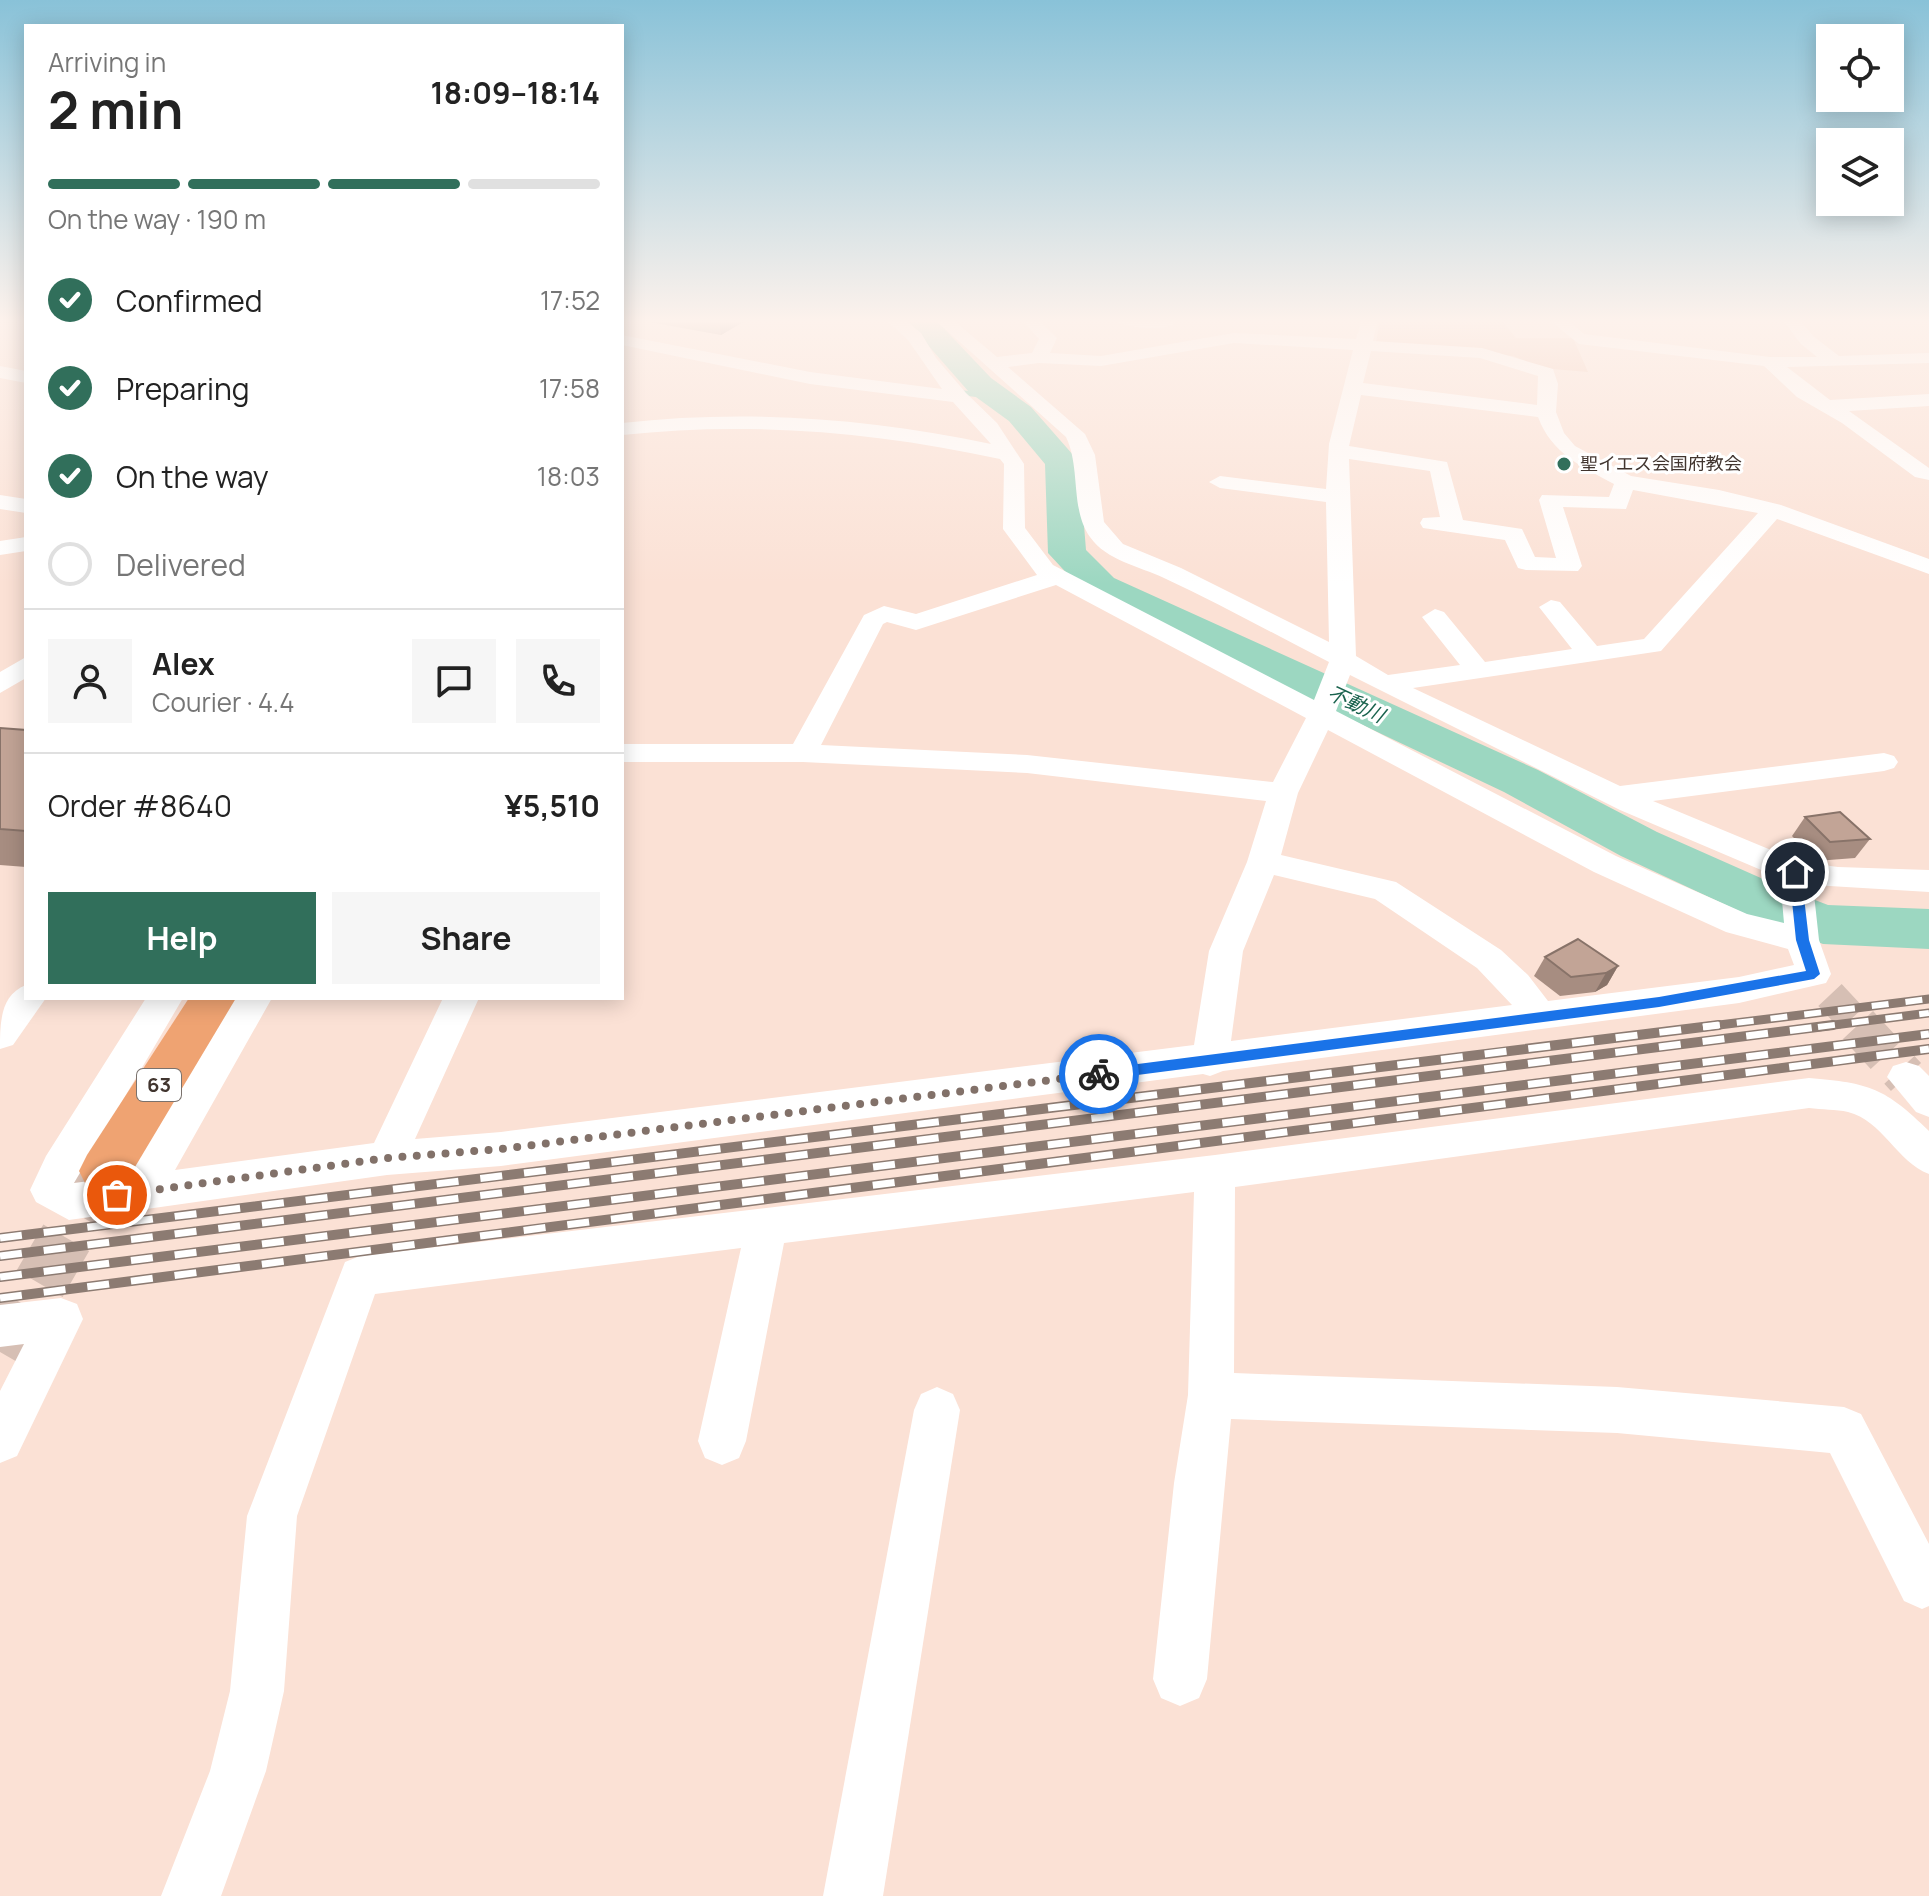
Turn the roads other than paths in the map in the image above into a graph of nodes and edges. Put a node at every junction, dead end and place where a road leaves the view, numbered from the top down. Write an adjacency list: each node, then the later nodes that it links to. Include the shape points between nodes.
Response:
1 (970, 407): 10 (street)
2 (1044, 407): 25 (street, via 1075,434 1085,455 1093,522 1107,542)
3 (1349, 407): 9 (street)
4 (1510, 407): 7 (street)
5 (1546, 407): 7 (street)
6 (1829, 407): 11 (street)
7 (1546, 412): 13 (street, via 1568,450)
8 (624, 429): 10 (street, via 794,424 895,431)
9 (1338, 451): 13 (street, via 1440,466 1442,524 1514,534 1526,563 1570,566 1550,500 1618,504); 14 (street)
10 (1008, 454): 21 (street, via 1014,464 1014,529 1029,553)
11 (1929, 474)
12 (1220, 482): 14 (street)
13 (1625, 482): 17 (street)
14 (1337, 497): 25 (street)
15 (0, 502): 16 (street)
16 (24, 506)
17 (1773, 510): 20 (street); 24 (street, via 1652,646)
18 (24, 544): 19 (street)
19 (0, 548)
20 (1929, 567)
21 (1057, 576): 28 (street); 30 (street, via 916,622 884,613 871,616)
22 (1551, 607): 24 (street)
23 (1435, 617): 26 (street)
24 (1591, 656): 26 (street)
25 (1343, 659): 27 (street); 28 (street)
26 (1479, 671): 27 (street)
27 (1383, 684): 33 (street)
28 (1322, 713): 32 (street); 37 (street, via 1438,779 1738,924)
29 (624, 753): 30 (street)
30 (803, 753): 32 (street, via 1027,764)
31 (1884, 762): 33 (street)
32 (1283, 793): 34 (street)
33 (1617, 796): 35 (street)
34 (1263, 862): 43 (street, via 1385,890 1489,959); 45 (street, via 1226,951)
35 (1795, 872): 36 (street); 37 (street)
36 (1929, 881)
37 (1815, 970): 43 (street, via 1739,990)
38 (26, 1000): 44 (street)
39 (164, 1000): 49 (street, via 50,1190 69,1202)
40 (212, 1000): 49 (main road, 63)
41 (253, 1000): 49 (street)
42 (460, 1000): 47 (street)
43 (1541, 1018): 45 (street)
44 (0, 1035)
45 (1210, 1061): 47 (street, via 517,1147)
46 (1929, 1157): 48 (street, via 1886,1114 1857,1097 1809,1093)
47 (387, 1158): 49 (street)
48 (1215, 1172): 50 (street); 52 (street)
49 (123, 1182)
50 (766, 1227): 55 (street); 58 (street, via 360,1276 272,1516 257,1691 238,1771)
51 (0, 1326): 54 (street, via 61,1319)
52 (1211, 1395): 56 (street, via 1617,1410 1844,1431); 57 (street)
53 (937, 1410): 59 (street)
54 (0, 1439)
55 (722, 1441)
56 (1922, 1583)
57 (1180, 1679)
58 (191, 1896)
59 (853, 1896)

